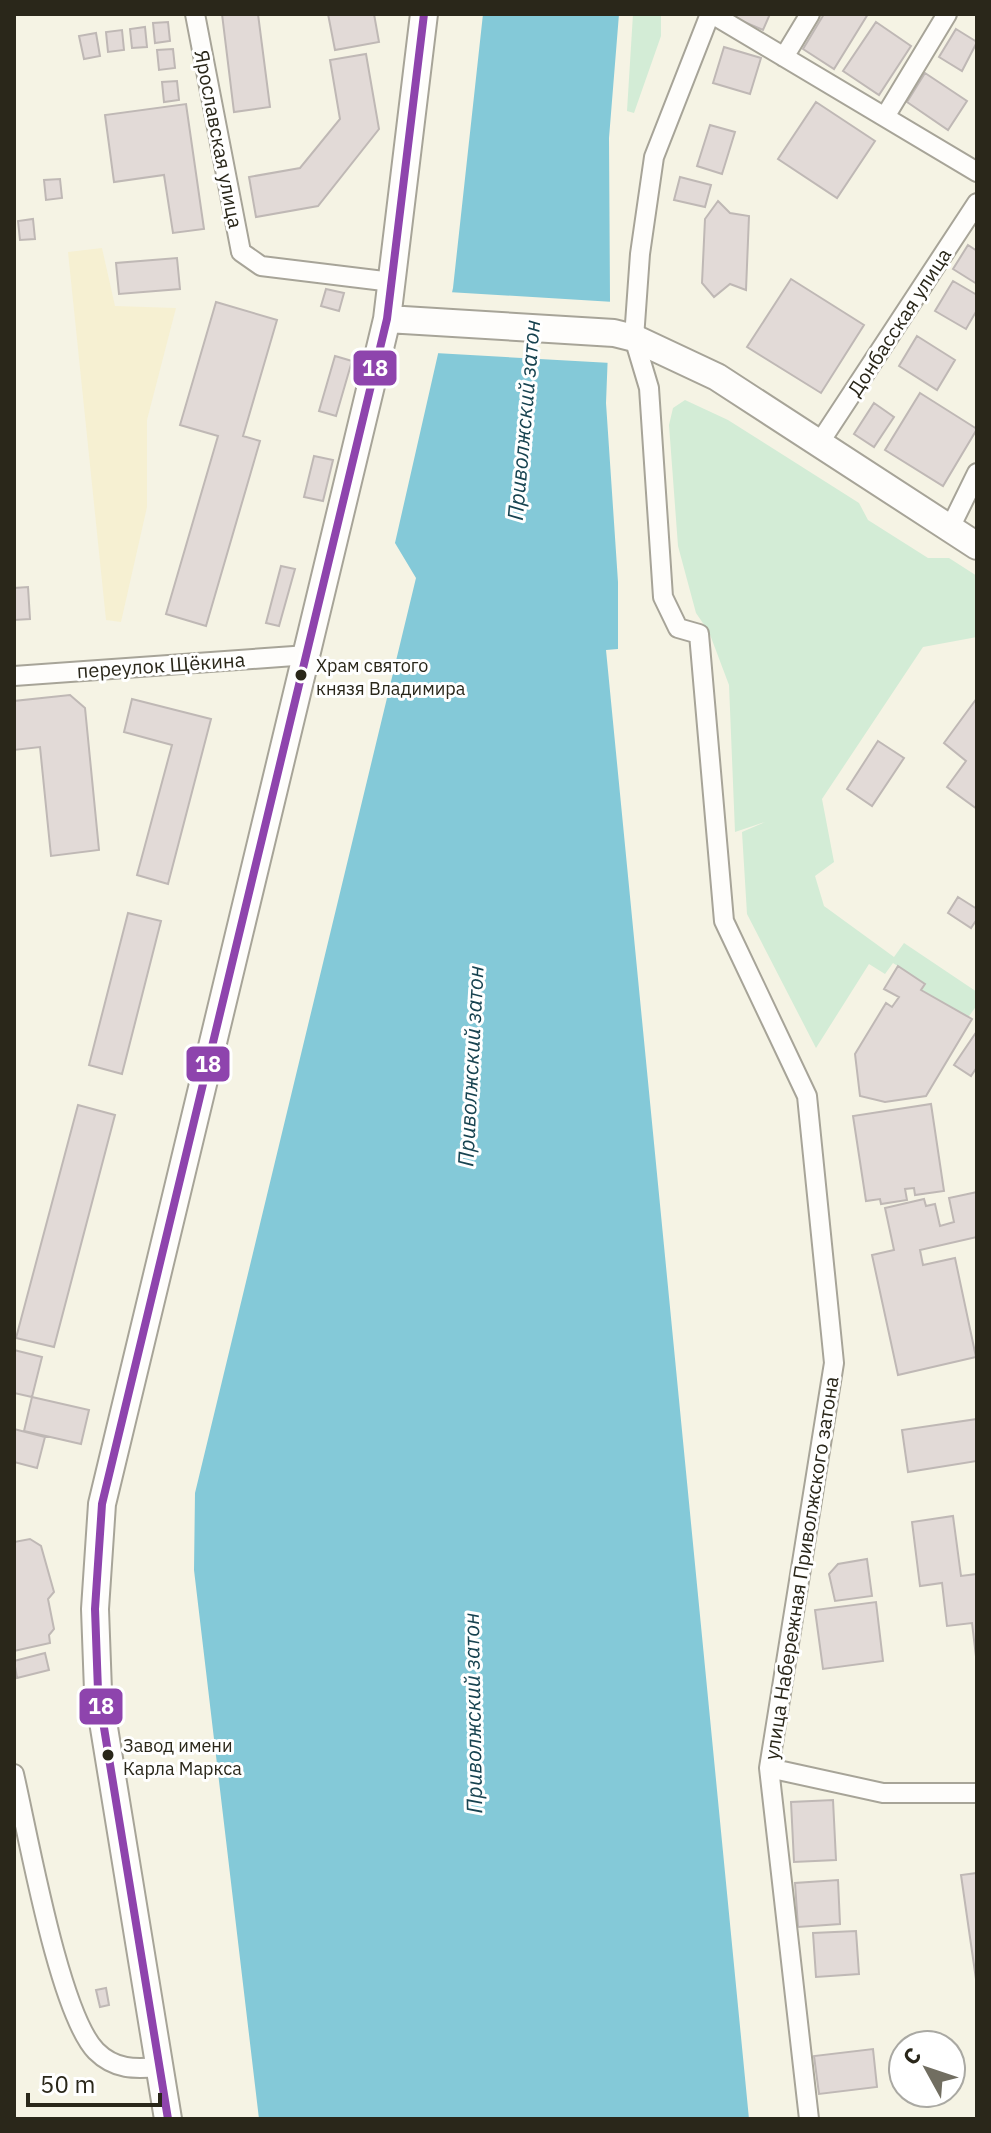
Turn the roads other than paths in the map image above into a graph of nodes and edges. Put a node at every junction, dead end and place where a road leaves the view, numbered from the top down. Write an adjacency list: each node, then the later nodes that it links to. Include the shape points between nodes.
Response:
1 (195, 14): 10 (street, Ярославская улица, via 241,252 261,266)
2 (424, 14): 10 (main road)
3 (711, 14): 6 (street); 12 (street, via 654,157)
4 (810, 14): 6 (street)
5 (947, 14): 7 (street)
6 (784, 57): 7 (street)
7 (886, 115): 8 (street)
8 (977, 172)
9 (977, 203): 13 (street, Донбасская улица)
10 (392, 282): 11 (main road)
11 (387, 319): 12 (main road); 17 (main road)
12 (624, 336): 13 (main road, via 717,377); 19 (street, улица Набережная Приволжского затона, via 649,388 663,597 678,628 699,634 724,921 807,1096 834,1363)
13 (820, 442): 15 (main road)
14 (977, 473): 15 (street)
15 (950, 528): 16 (main road)
16 (977, 546)
17 (308, 655): 18 (street, переулок Щёкина); 22 (main road, via 102,1504 95,1609 98,1691)
18 (14, 676)
19 (769, 1768): 21 (street, via 883,1793); 24 (street, улица Набережная Приволжского затона)
20 (14, 1774): 22 (street, via 70,2006 97,2051 126,2070)
21 (977, 1793)
22 (159, 2067): 23 (main road)
23 (168, 2119)
24 (809, 2119)

